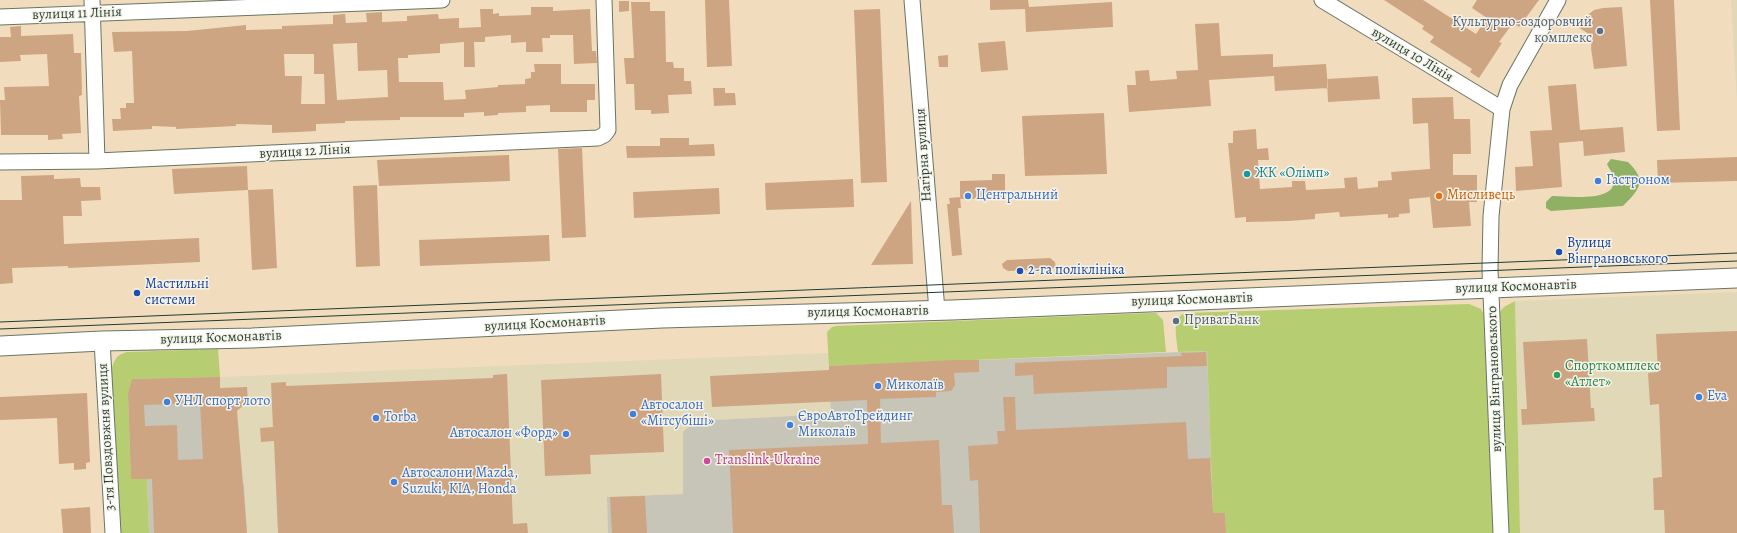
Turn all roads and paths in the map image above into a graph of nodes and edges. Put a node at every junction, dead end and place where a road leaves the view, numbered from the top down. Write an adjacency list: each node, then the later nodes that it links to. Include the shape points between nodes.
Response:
1 (442, 0): 6 (street, вулиця 11 Лінія)
2 (604, 0): 9 (street, вулиця 12 Лінія, via 608,130 598,138)
3 (912, 0): 13 (street, Нагірна вулиця)
4 (1322, 0): 8 (street, вулиця 10 Лінія)
5 (1558, 0): 8 (street, вулиця Вінграновського, via 1510,85)
6 (92, 7): 7 (street, вулиця 11 Лінія); 9 (street)
7 (0, 17)
8 (1502, 110): 12 (street, вулиця Вінграновського, via 1491,216)
9 (97, 161): 10 (street, вулиця 12 Лінія)
10 (0, 162)
11 (1737, 278): 12 (main road, вулиця Космонавтів)
12 (1492, 288): 13 (main road, вулиця Космонавтів); 17 (street, вулиця Вінграновського)
13 (937, 311): 14 (main road, вулиця Космонавтів, via 662,318 259,338)
14 (102, 341): 15 (main road, вулиця Космонавтів); 16 (street, 3-тя Повздовжня вулиця)
15 (0, 346)
16 (113, 533)
17 (1501, 533)

